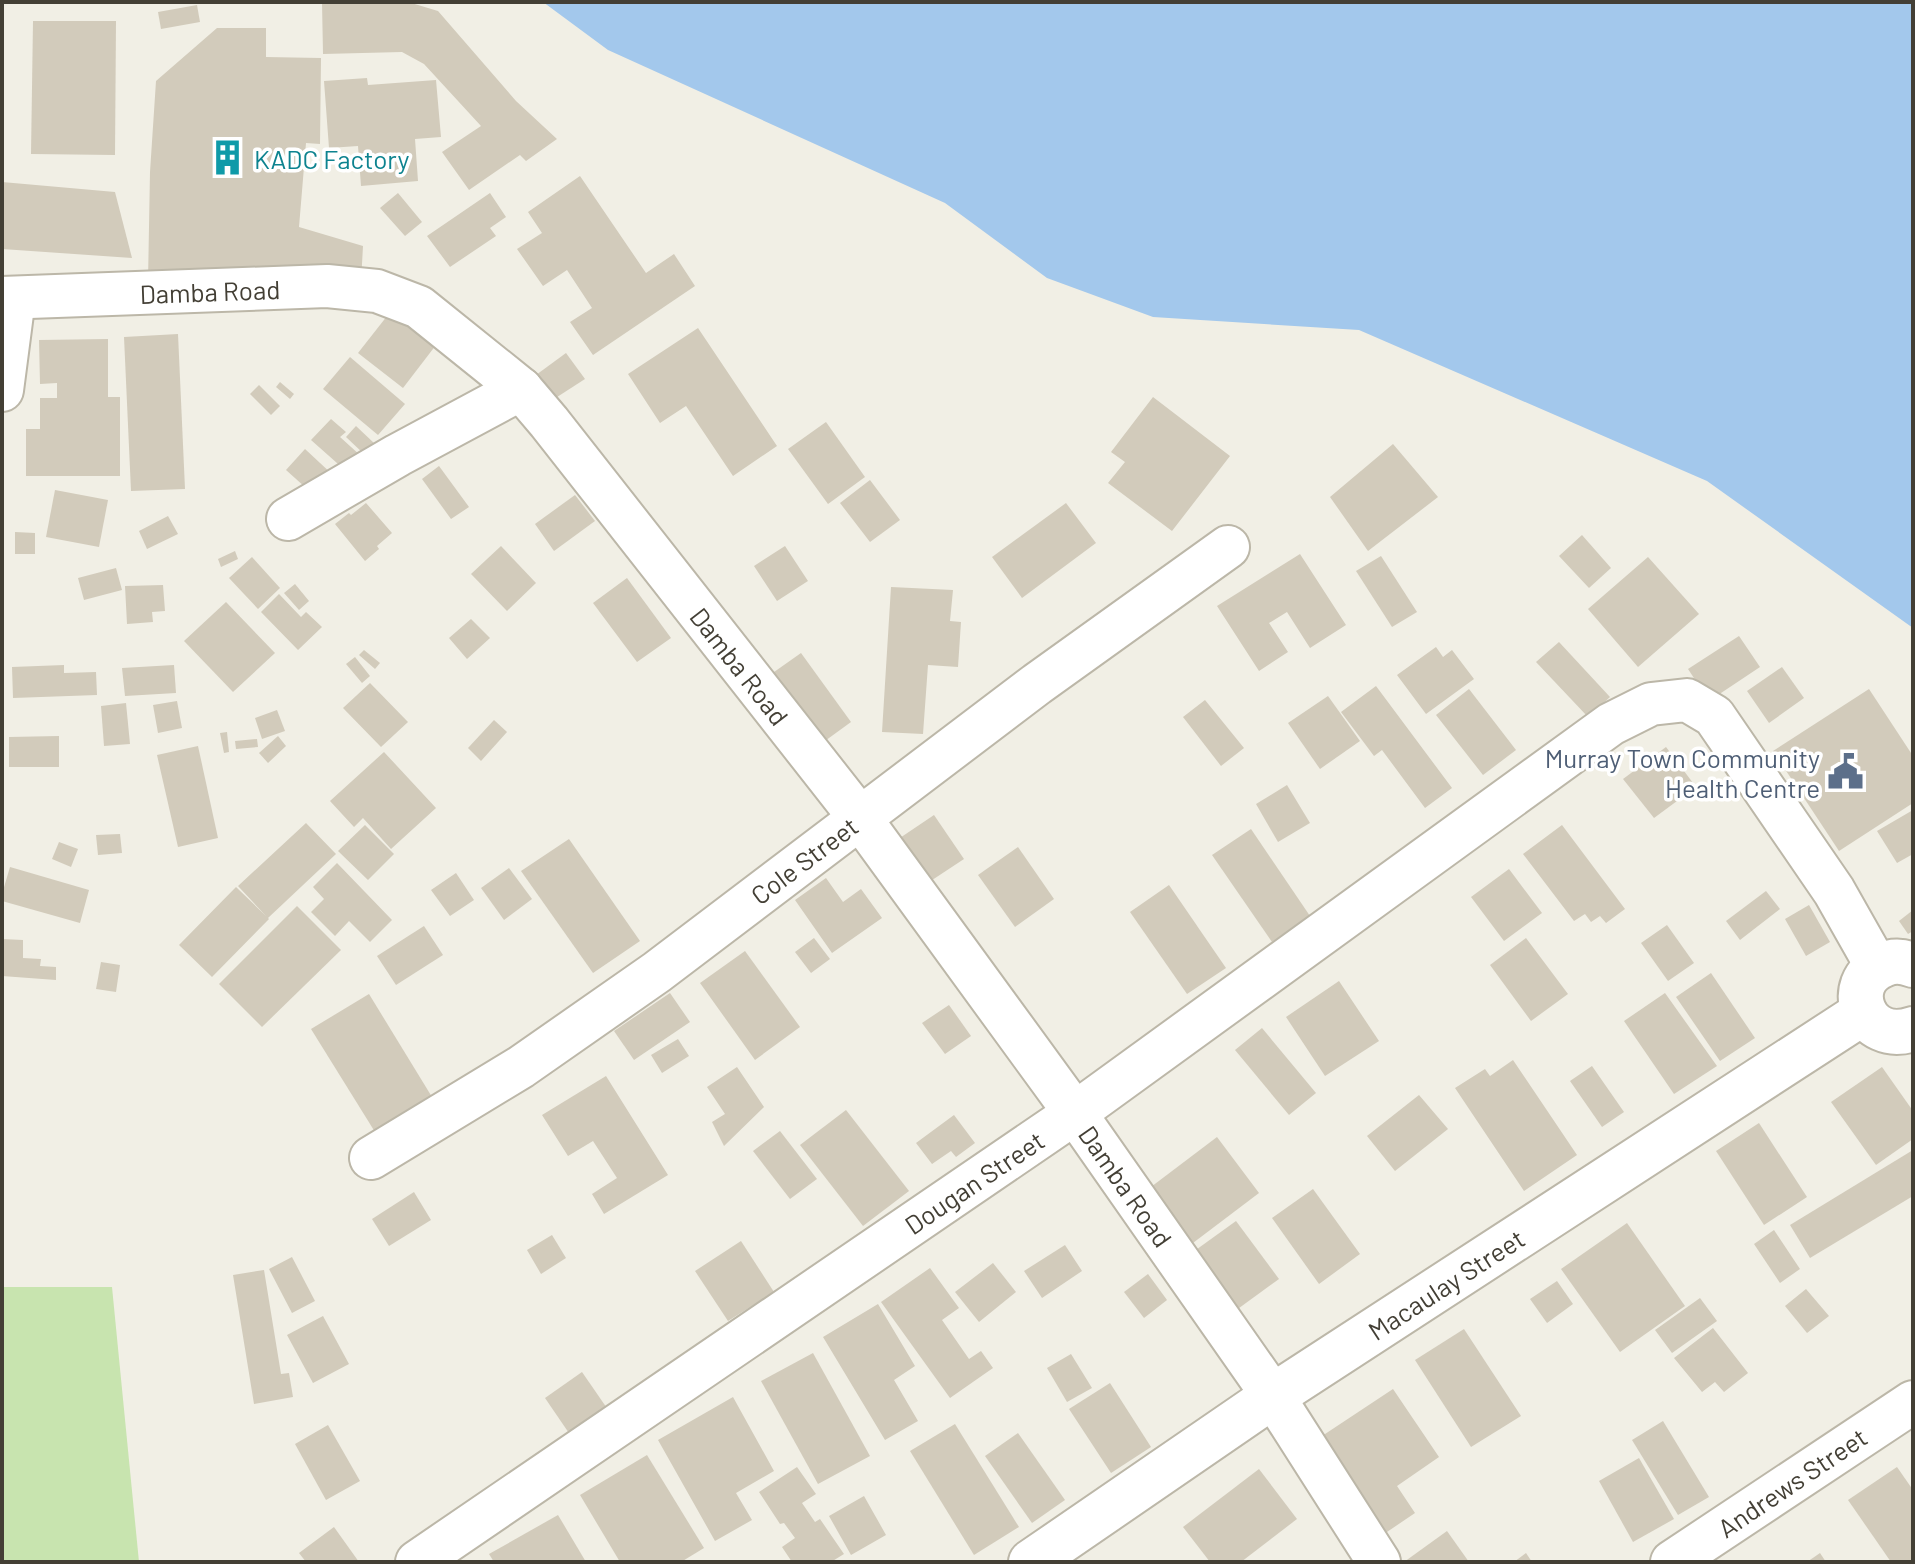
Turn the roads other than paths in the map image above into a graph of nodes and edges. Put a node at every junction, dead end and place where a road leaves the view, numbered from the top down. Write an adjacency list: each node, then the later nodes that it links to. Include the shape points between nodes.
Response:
1 (8, 298): 2 (street, Damba Road, via 327,286 377,291 419,307); 3 (street)
2 (521, 389): 4 (street); 6 (street, Damba Road)
3 (2, 390)
4 (288, 519)
5 (1228, 547): 6 (street, Cole Street)
6 (860, 818): 10 (street, Damba Road); 11 (street, Cole Street, via 521,1067)
7 (1895, 966): 8 (street, via 1867,976 1862,987); 10 (street, Dougan Street, via 1834,891 1714,716 1687,700 1651,704 1611,724)
8 (1864, 1012): 9 (street, via 1886,1031); 12 (street, Macaulay Street)
9 (1913, 1029)
10 (1075, 1113): 12 (street, Damba Road); 14 (street, Dougan Street)
11 (371, 1158)
12 (1273, 1396): 15 (street, Macaulay Street); 16 (street, Damba Road)
13 (1913, 1402): 17 (street, Andrews Street)
14 (417, 1562)
15 (1031, 1562)
16 (1379, 1562)
17 (1672, 1562)

